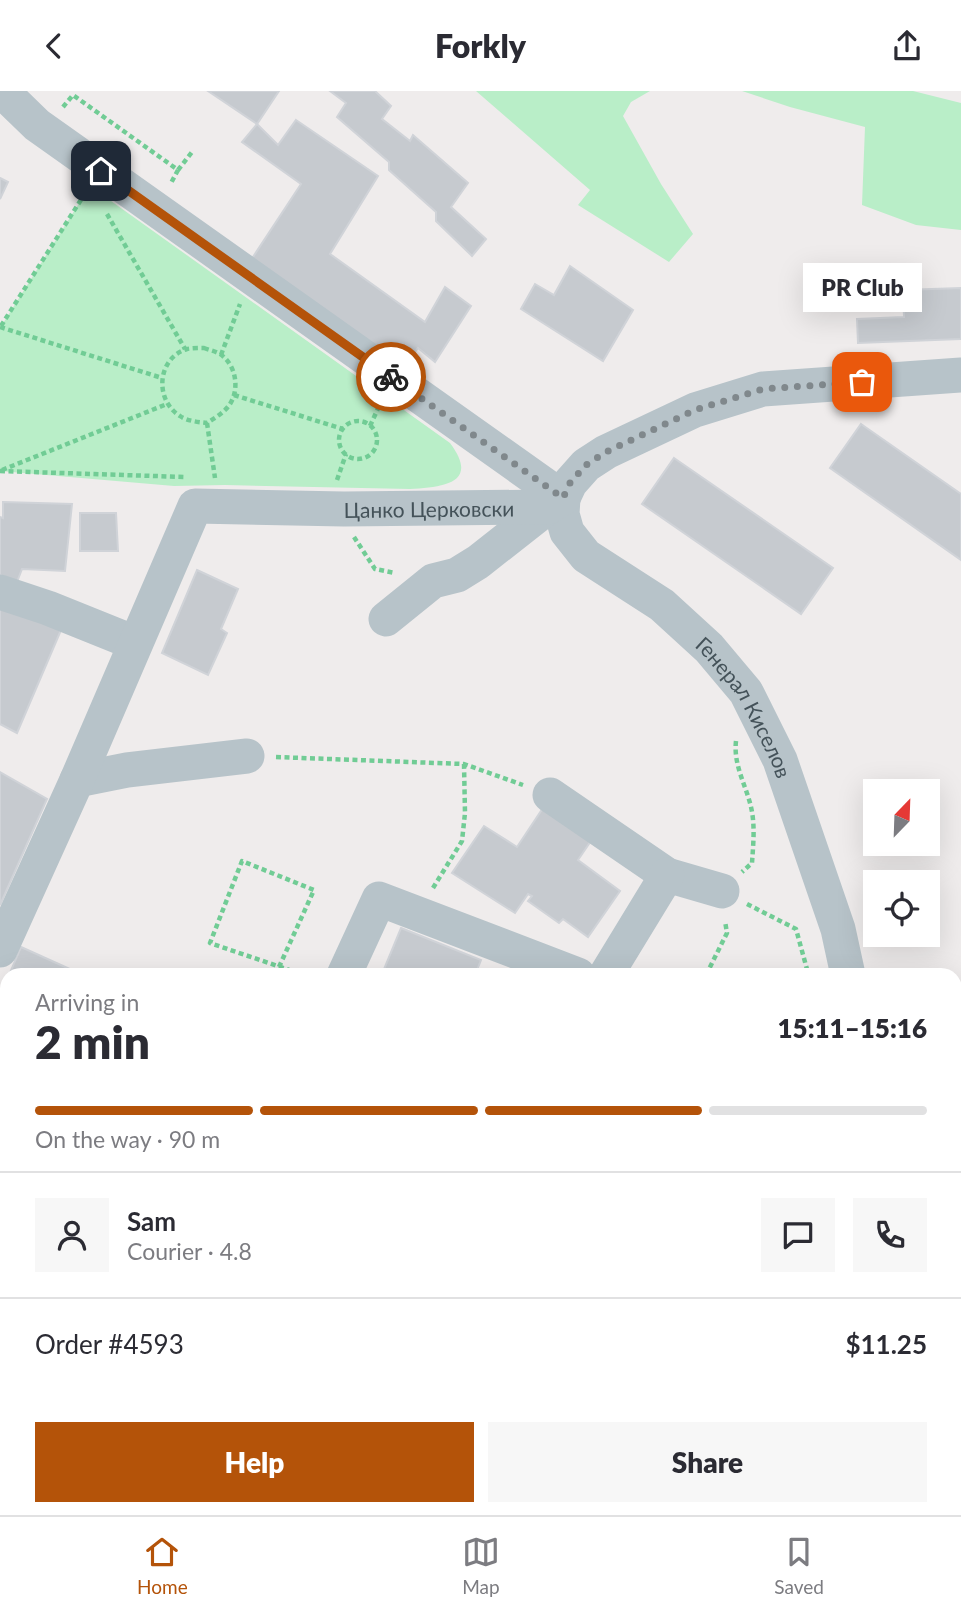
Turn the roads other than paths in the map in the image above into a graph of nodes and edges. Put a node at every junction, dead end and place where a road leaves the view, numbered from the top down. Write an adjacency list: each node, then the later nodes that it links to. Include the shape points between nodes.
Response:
1 (5, 92): 3 (street, via 37,125)
2 (961, 375): 3 (street, via 763,389 695,410 586,465)
3 (555, 502): 5 (street, via 478,562 457,575 433,581); 6 (street, Цанко Церковски, via 344,509 205,492); 16 (street, Генерал Киселов, via 567,532 586,556 662,605 709,648 746,692 780,760 838,929)
4 (0, 592): 6 (street)
5 (386, 619)
6 (135, 643): 8 (street)
7 (247, 756): 8 (street)
8 (77, 780): 12 (street)
9 (550, 795): 10 (street)
10 (667, 875): 11 (street); 15 (street)
11 (722, 891)
12 (0, 950)
13 (347, 968): 14 (street, via 379,899)
14 (560, 968)
15 (610, 968)
16 (846, 968)

